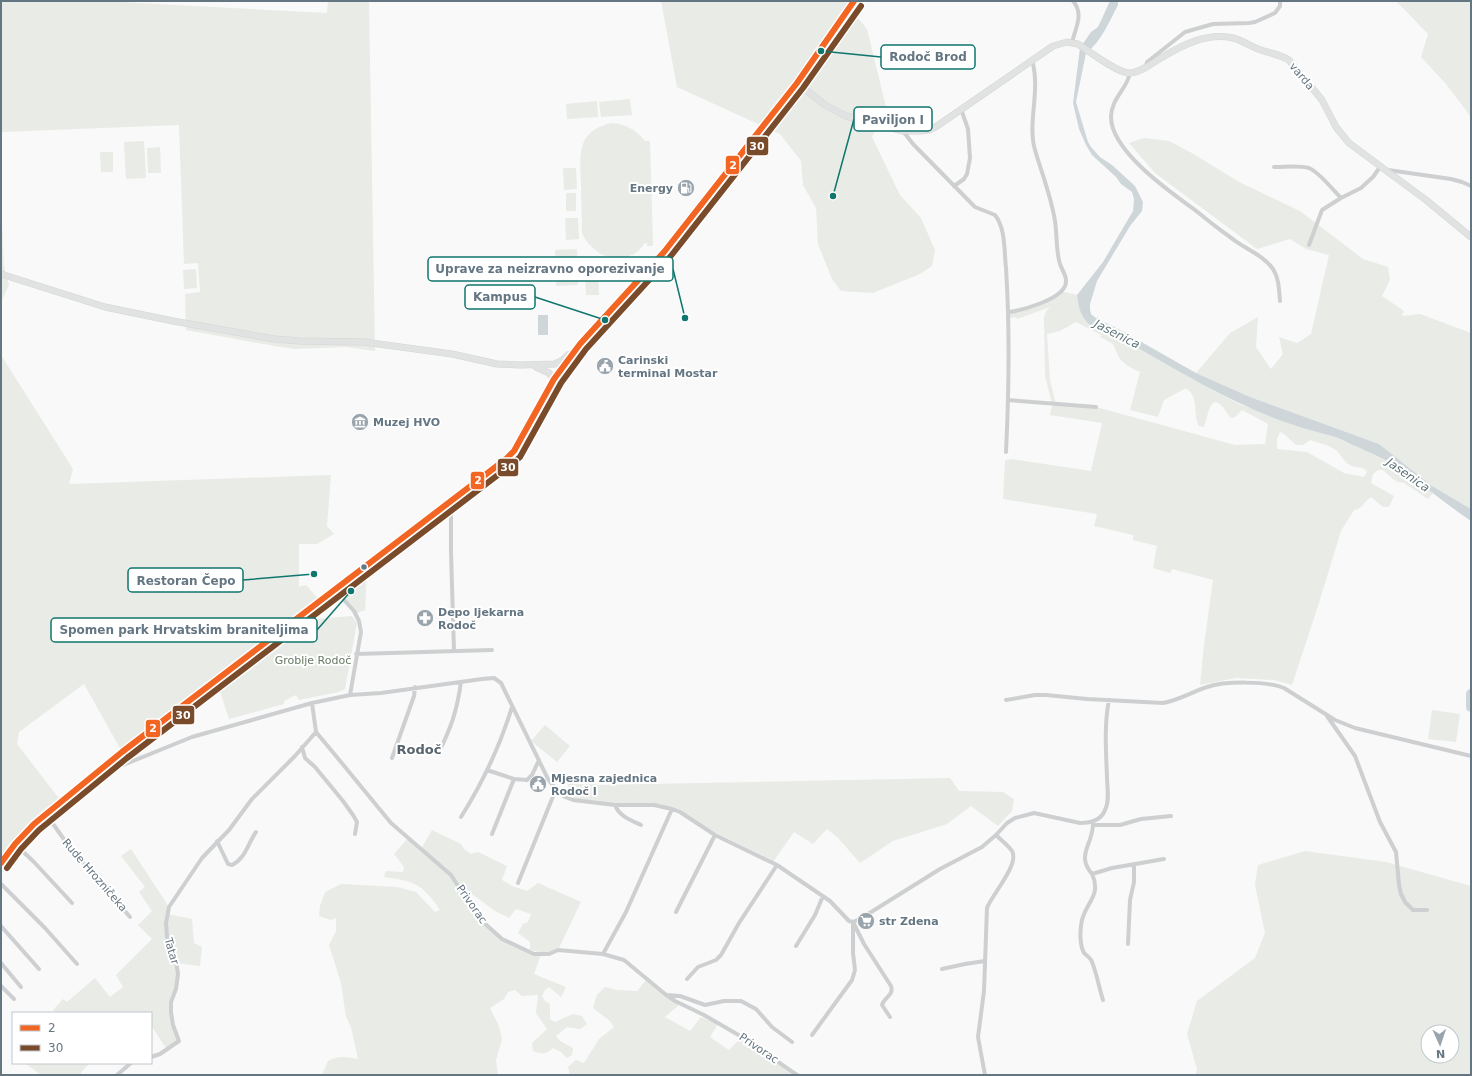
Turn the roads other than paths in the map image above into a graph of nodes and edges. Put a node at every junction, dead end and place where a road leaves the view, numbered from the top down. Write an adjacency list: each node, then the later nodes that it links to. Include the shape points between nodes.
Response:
1 (854, 1): 8 (street)
2 (1073, 1): 4 (street, via 1078,6 1079,14)
3 (1280, 1): 6 (street, via 1275,13 1255,22 1214,24 1185,32 1147,62)
4 (1075, 43): 5 (street, via 1061,42); 7 (street, via 1116,68)
5 (1032, 60): 9 (street); 20 (street, via 1036,87 1034,143 1055,219 1059,262 1066,281 1064,288 1053,297 1030,308)
6 (1146, 67): 7 (street, varda); 12 (street, varda, via 1181,47 1212,37 1233,38 1283,57 1294,65 1322,100 1341,135)
7 (1130, 73): 19 (street, via 1112,108 1112,123 1119,140 1135,161 1159,183 1268,264 1276,275)
8 (797, 83): 10 (street, via 838,113); 21 (street, via 664,252)
9 (961, 109): 10 (street, via 929,130); 13 (street, via 968,129 970,158 967,174)
10 (903, 131): 13 (street)
11 (1274, 167): 15 (street, via 1310,168)
12 (1383, 168): 14 (street, via 1451,179); 15 (street, via 1361,188); 16 (street, varda)
13 (954, 186): 20 (street, via 975,207 998,218 1002,233)
14 (1471, 186)
15 (1341, 198): 17 (street, via 1322,210)
16 (1471, 237)
17 (1309, 245)
18 (1, 274): 22 (street, via 105,307 274,339 300,342 364,342 452,354 497,364)
19 (1280, 301)
20 (1009, 312): 27 (street)
21 (580, 344): 23 (street, via 563,360); 24 (street)
22 (533, 365): 23 (street); 25 (street, via 549,373)
23 (549, 365): 24 (street)
24 (558, 373): 25 (street)
25 (554, 379): 28 (street)
26 (558, 390): 28 (street, via 547,396)
27 (1008, 400): 29 (street); 30 (street)
28 (540, 405): 31 (street, via 514,451)
29 (1096, 407)
30 (1006, 452)
31 (451, 500): 32 (street); 34 (street)
32 (335, 590): 35 (street, via 359,620 361,632); 51 (street)
33 (492, 650): 34 (street)
34 (454, 651): 35 (street)
35 (356, 654): 38 (street)
36 (461, 682): 37 (street); 42 (street, via 490,678 498,680); 46 (street, via 459,702 452,726)
37 (415, 687): 38 (street); 48 (street)
38 (350, 695): 41 (street)
39 (1006, 700): 40 (street, via 1035,695)
40 (1109, 700): 43 (street, via 1163,703 1219,684 1268,684 1284,688); 59 (street, via 1107,805 1102,815)
41 (312, 703): 44 (street); 51 (street, via 192,737)
42 (512, 706): 49 (street); 50 (street)
43 (1325, 714): 47 (street, via 1355,728); 77 (street, via 1355,756 1380,822 1396,852 1399,885 1405,902 1413,910)
44 (316, 732): 45 (street, Tatar); 84 (street, Privorac, via 391,823 451,875 482,921 502,939 534,954 549,954 558,950)
45 (302, 746): 62 (street, via 305,758 353,815 357,822); 66 (street, Tatar, via 252,799)
46 (438, 754)
47 (1471, 756)
48 (392, 758)
49 (539, 760): 52 (street, via 529,779); 53 (street)
50 (487, 770): 52 (street); 57 (street)
51 (94, 777): 56 (street)
52 (514, 779): 63 (street)
53 (556, 789): 54 (street, via 573,800); 74 (street)
54 (615, 806): 55 (street, via 654,805); 60 (street, via 622,815)
55 (672, 808): 64 (street); 84 (street, via 626,912)
56 (46, 814): 67 (street); 79 (street, Rude Hrozničeka, via 68,845)
57 (461, 816)
58 (1171, 816): 59 (street, via 1120,825)
59 (1093, 823): 65 (street, via 1080,823 1044,814 1029,814 1007,823); 72 (street, via 1084,861)
60 (641, 825)
61 (256, 832): 66 (street, via 247,850 232,865 226,861)
62 (355, 834)
63 (492, 834)
64 (714, 835): 71 (street); 78 (street)
65 (996, 835): 80 (street, via 975,851 940,869); 85 (street, via 1013,852 1013,858 1007,875 987,908)
66 (218, 841): 99 (street, Tatar, via 202,858 169,907 167,937 178,974 171,1012 179,1041)
67 (15, 844): 69 (street); 76 (street)
68 (1164, 858): 70 (street)
69 (1, 863)
70 (1134, 864): 72 (street); 82 (street)
71 (777, 865): 75 (street); 90 (street, via 721,955 698,968)
72 (1092, 874): 95 (street, via 1095,884 1094,895 1083,916 1081,939 1083,952 1092,960)
73 (1, 884): 87 (street)
74 (518, 884)
75 (823, 896): 80 (street); 83 (street)
76 (72, 903)
77 (1427, 910)
78 (676, 912)
79 (130, 917)
80 (853, 922): 96 (street, via 868,952 891,986 890,994 882,1005); 97 (street, via 852,980)
81 (1, 926): 88 (street)
82 (1128, 944)
83 (796, 946)
84 (603, 954): 93 (street, Privorac, via 624,960)
85 (985, 961): 89 (street); 103 (street, via 978,1037)
86 (1, 963): 92 (street)
87 (77, 964)
88 (39, 969)
89 (942, 969)
90 (687, 979)
91 (1, 986): 94 (street)
92 (21, 987)
93 (664, 994): 98 (street, via 680,996 705,1005 741,1001 756,1009 772,1027); 102 (street, Privorac, via 742,1036)
94 (14, 999)
95 (1103, 1000)
96 (890, 1018)
97 (812, 1035)
98 (792, 1042)
99 (152, 1057)
100 (130, 1064): 101 (street)
101 (117, 1075)
102 (797, 1075)
103 (985, 1075)

